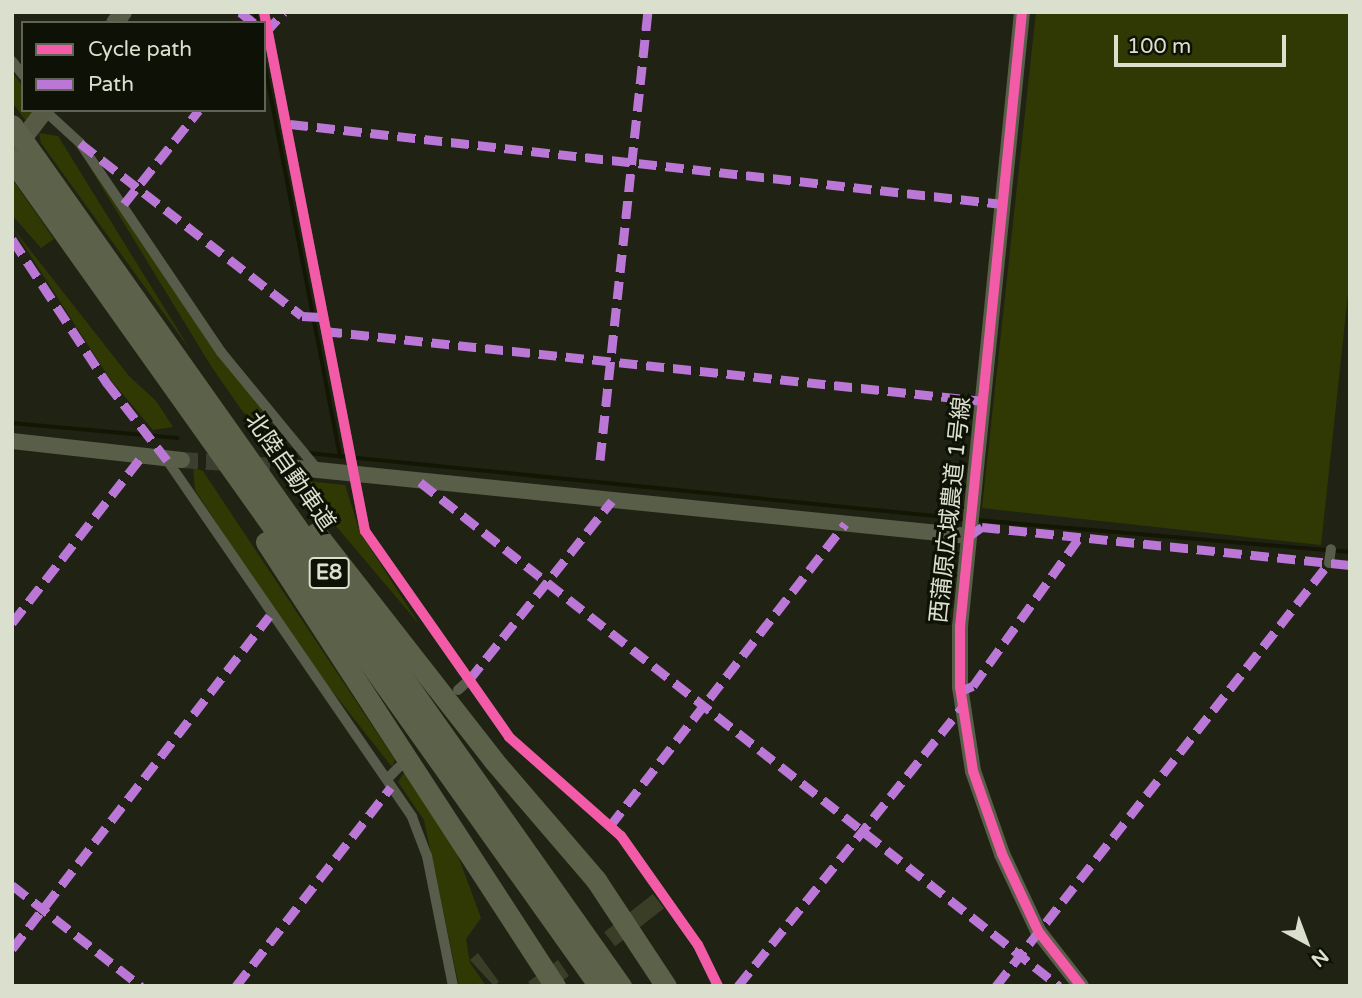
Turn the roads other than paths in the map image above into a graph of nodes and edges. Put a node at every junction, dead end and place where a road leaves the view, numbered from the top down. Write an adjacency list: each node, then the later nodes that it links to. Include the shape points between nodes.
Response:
1 (1022, 12): 14 (street, 西蒲原広域農道 1号線)
2 (266, 22): 13 (street)
3 (43, 112): 6 (main road)
4 (46, 112): 12 (street, via 80,143 221,352)
5 (12, 125): 6 (highway, 北陸自動車道 / E8, bridge)
6 (21, 162): 7 (highway, 北陸自動車道 / E8); 8 (highway, 北陸自動車道 / E8)
7 (83, 260): 20 (highway); 21 (highway, 北陸自動車道 / E8)
8 (212, 407): 22 (highway, 北陸自動車道 / E8); 23 (highway, via 596,880)
9 (12, 441): 10 (street)
10 (174, 460): 18 (street, via 331,707)
11 (288, 467): 12 (street)
12 (318, 470): 13 (street)
13 (352, 471): 14 (street); 15 (street, via 370,541)
14 (969, 536): 25 (street, 西蒲原広域農道 1号線, via 960,687 973,771 1002,854 1038,931)
15 (469, 680): 16 (street); 24 (street, via 524,752 621,836 698,945)
16 (458, 690)
17 (399, 767): 18 (street)
18 (387, 779): 19 (street, via 421,837)
19 (453, 986)
20 (555, 986)
21 (599, 986)
22 (621, 986)
23 (666, 986)
24 (718, 986)
25 (1081, 986)

